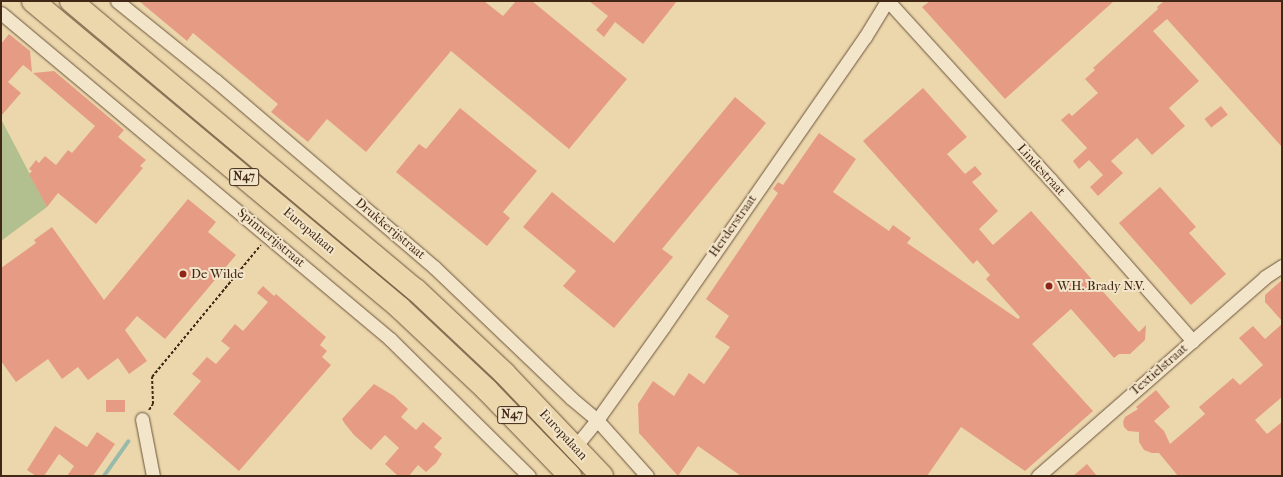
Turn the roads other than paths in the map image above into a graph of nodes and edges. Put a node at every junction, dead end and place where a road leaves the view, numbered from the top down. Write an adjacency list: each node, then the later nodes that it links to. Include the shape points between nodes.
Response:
1 (33, 1): 13 (highway, Europalaan / N47, via 400,308 487,390)
2 (71, 1): 10 (highway, Europalaan / N47, via 416,290 504,373)
3 (117, 1): 9 (street, Drukkerijstraat, via 215,80 434,267)
4 (887, 1): 7 (street, Lindestraat, via 1045,173); 9 (street, Herderstraat)
5 (1, 13): 12 (street, Spinnerijstraat, via 390,339)
6 (1282, 266): 7 (street, Textielstraat, via 1264,277)
7 (1193, 341): 16 (street, Textielstraat)
8 (142, 419): 11 (street)
9 (597, 420): 10 (street, Herderstraat); 15 (street, Drukkerijstraat)
10 (575, 447): 14 (highway, Europalaan / N47)
11 (153, 476)
12 (529, 476)
13 (570, 476)
14 (602, 476)
15 (647, 476)
16 (1038, 476)

